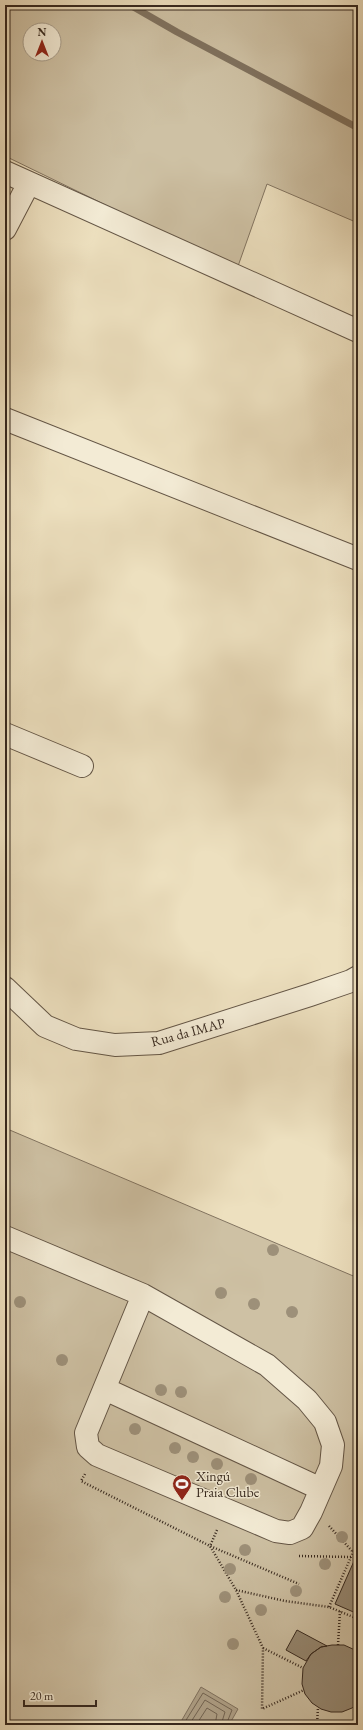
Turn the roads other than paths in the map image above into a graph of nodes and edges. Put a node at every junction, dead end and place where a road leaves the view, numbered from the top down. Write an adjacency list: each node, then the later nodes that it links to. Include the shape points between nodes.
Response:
1 (5, 172): 2 (street)
2 (29, 182): 3 (street); 4 (street)
3 (5, 228)
4 (358, 331)
5 (5, 419): 6 (street)
6 (358, 559)
7 (5, 734): 8 (street)
8 (82, 766)
9 (358, 977): 10 (street, Rua da IMAP, via 159,1043 115,1045 76,1039 46,1026)
10 (5, 988)
11 (5, 1237): 12 (street)
12 (143, 1295): 13 (street); 14 (street, via 267,1365 307,1400 325,1422 333,1446 331,1466)
13 (105, 1389): 14 (street); 14 (street, via 86,1433 88,1447 97,1455 276,1531 290,1533 302,1528)
14 (320, 1488)

